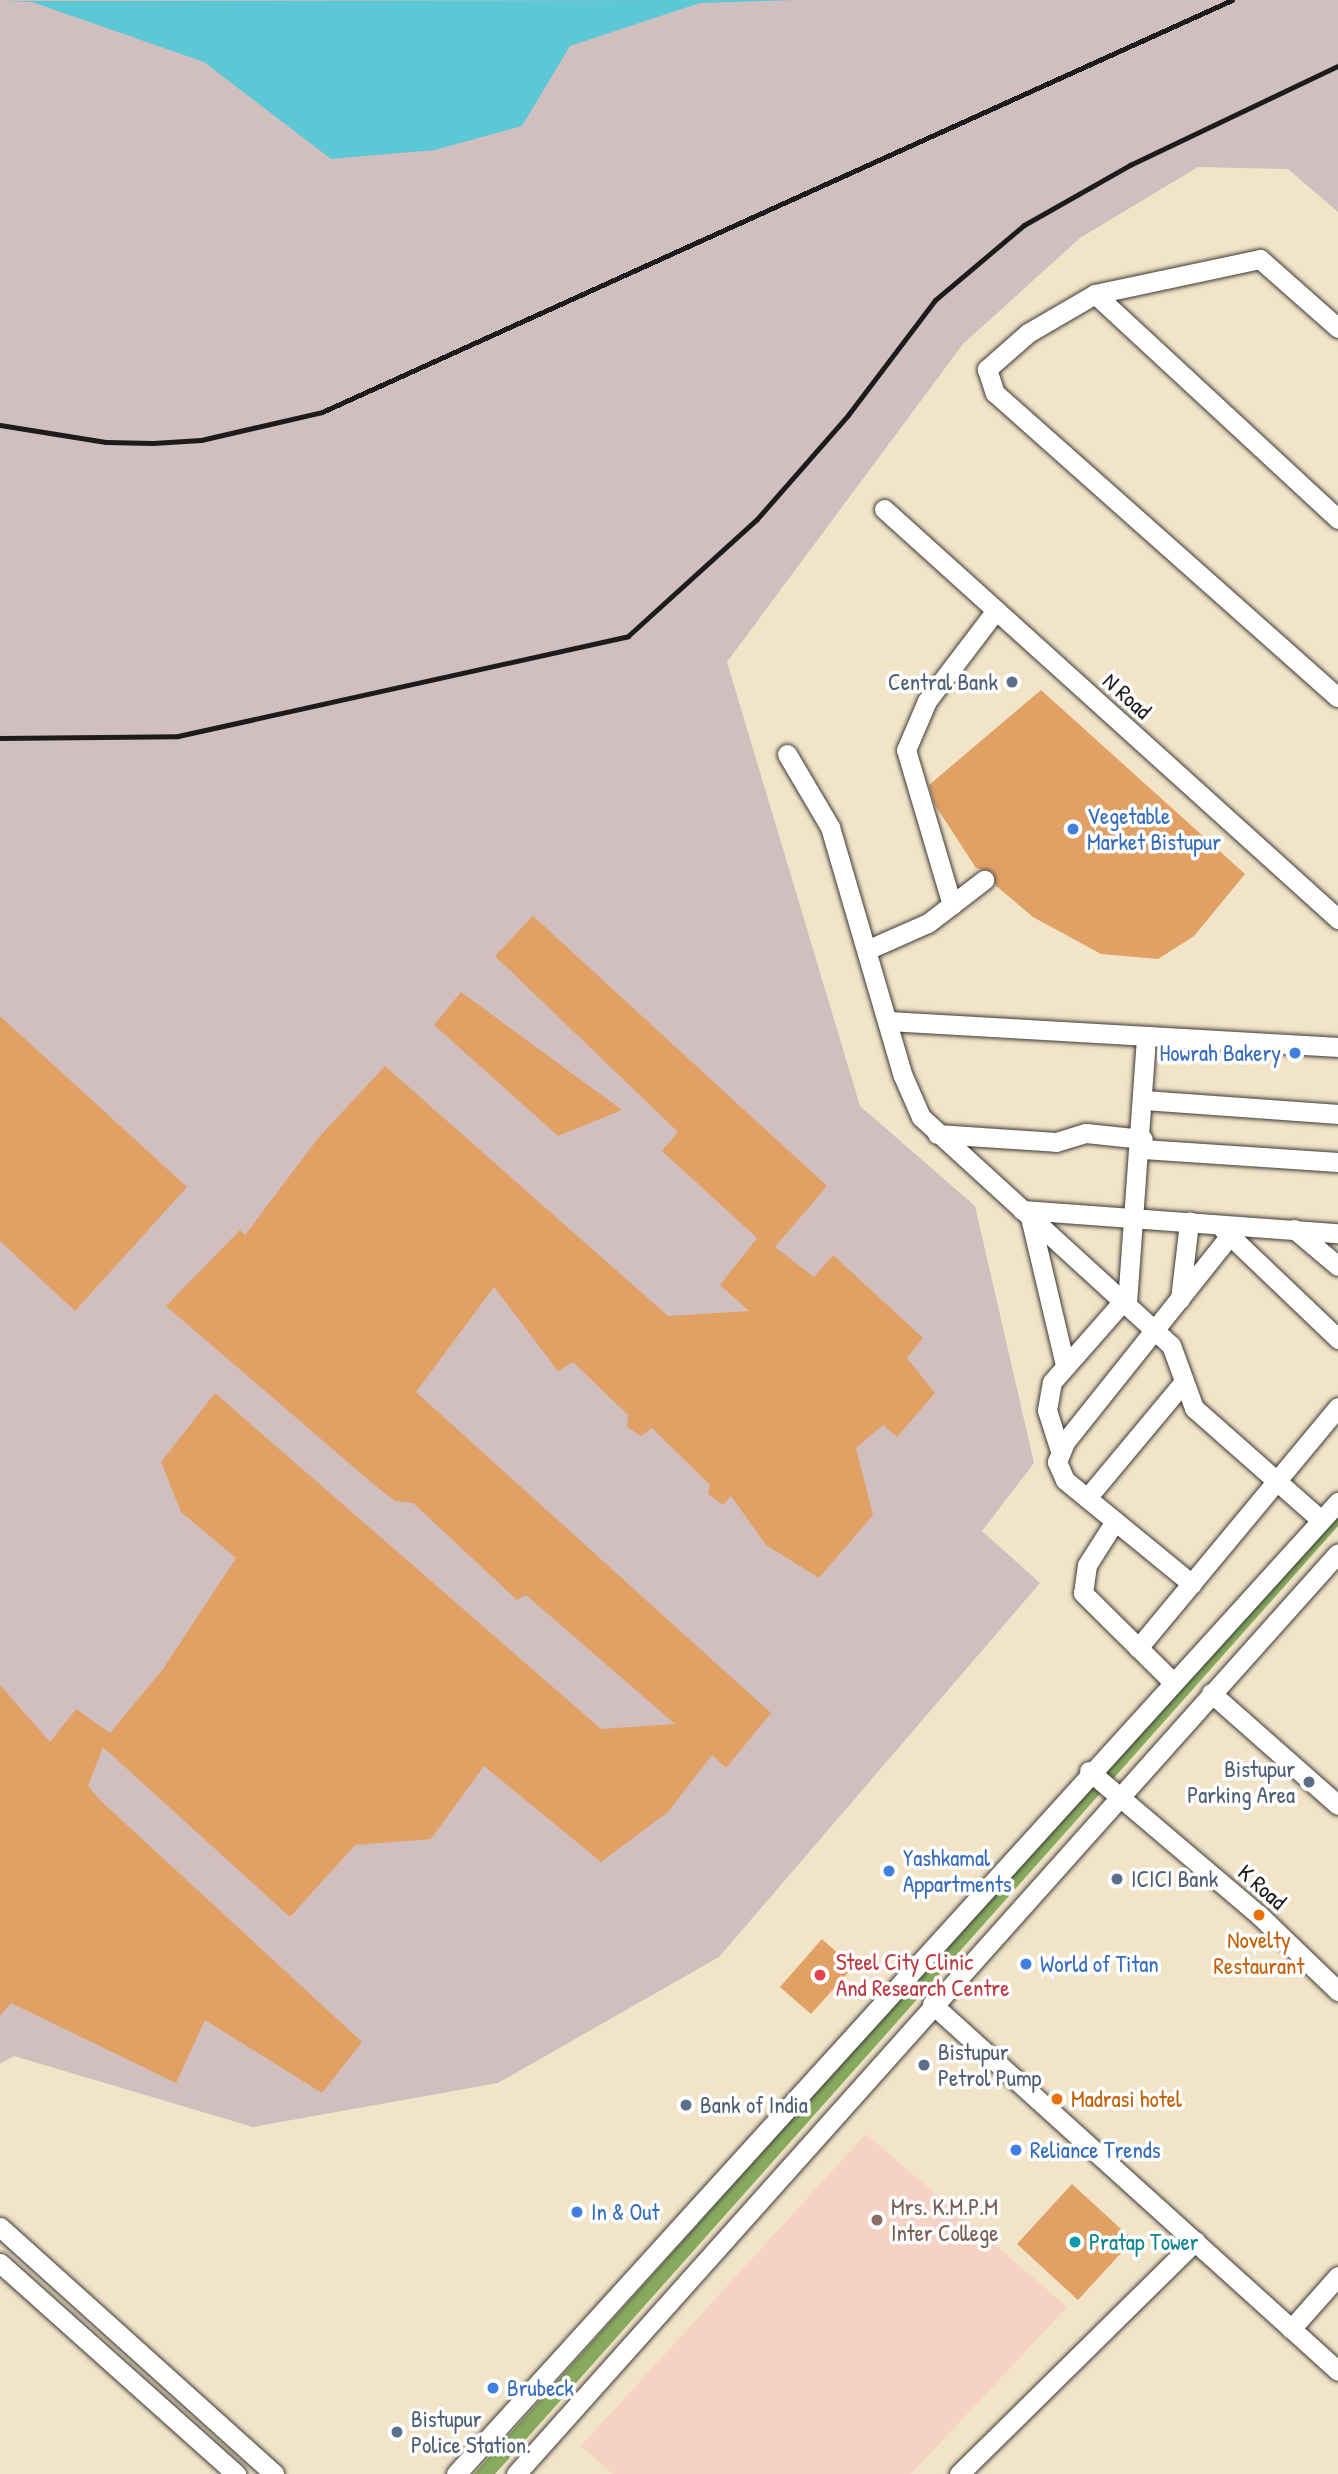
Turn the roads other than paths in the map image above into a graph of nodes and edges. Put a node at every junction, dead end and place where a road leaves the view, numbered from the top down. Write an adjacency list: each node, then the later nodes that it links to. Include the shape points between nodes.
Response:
1 (1095, 294): 2 (street, via 1260,259); 4 (street); 6 (street, via 1028,333 987,369 995,393)
2 (1338, 328)
3 (884, 509): 5 (street, N Road)
4 (1338, 519)
5 (996, 610): 9 (street, via 927,701 906,750); 10 (street, N Road)
6 (1338, 697)
7 (787, 754): 11 (street, via 830,827)
8 (984, 880): 9 (street)
9 (952, 905): 11 (street, via 898,940)
10 (1338, 919)
11 (869, 949): 12 (street)
12 (889, 1021): 13 (street); 17 (street, via 911,1098)
13 (1146, 1039): 14 (street); 15 (street)
14 (1338, 1047)
15 (1144, 1100): 16 (street); 18 (street)
16 (1338, 1114)
17 (937, 1134): 18 (street, via 1056,1142 1086,1133); 20 (street)
18 (1143, 1144): 19 (street); 21 (street)
19 (1338, 1162)
20 (1026, 1213): 21 (street); 28 (street); 31 (street)
21 (1137, 1219): 22 (street); 28 (street)
22 (1189, 1222): 24 (street); 27 (street)
23 (1294, 1228): 24 (street); 25 (street); 26 (street)
24 (1224, 1230): 27 (street); 30 (street)
25 (1338, 1233)
26 (1338, 1266)
27 (1180, 1300): 29 (street)
28 (1126, 1301): 29 (street); 31 (street)
29 (1158, 1331): 32 (street, via 1171,1345); 34 (street)
30 (1338, 1339)
31 (1065, 1366): 34 (street, via 1047,1395)
32 (1182, 1384): 35 (street, via 1194,1408); 36 (street)
33 (1338, 1407): 35 (street)
34 (1060, 1451): 36 (street, via 1059,1471)
35 (1280, 1484): 38 (street); 41 (street)
36 (1087, 1498): 39 (street)
37 (1338, 1502): 38 (street)
38 (1321, 1520): 43 (street)
39 (1115, 1521): 41 (street); 42 (street, via 1087,1565 1083,1592)
40 (1338, 1553): 44 (street)
41 (1192, 1584): 42 (street)
42 (1138, 1648): 43 (street)
43 (1172, 1681): 45 (street)
44 (1211, 1693): 46 (street); 47 (street)
45 (1089, 1771): 46 (street, K Road); 58 (street)
46 (1117, 1800): 48 (street, K Road, via 1259,1915); 49 (street)
47 (1338, 1805)
48 (1338, 1991)
49 (932, 2004): 51 (street); 59 (street)
50 (0, 2227): 57 (street)
51 (1195, 2241): 54 (street); 60 (street)
52 (0, 2263): 56 (street)
53 (1338, 2276): 54 (street)
54 (1291, 2329): 55 (street)
55 (1338, 2371)
56 (236, 2474)
57 (274, 2474)
58 (456, 2474)
59 (516, 2474)
60 (959, 2474)

